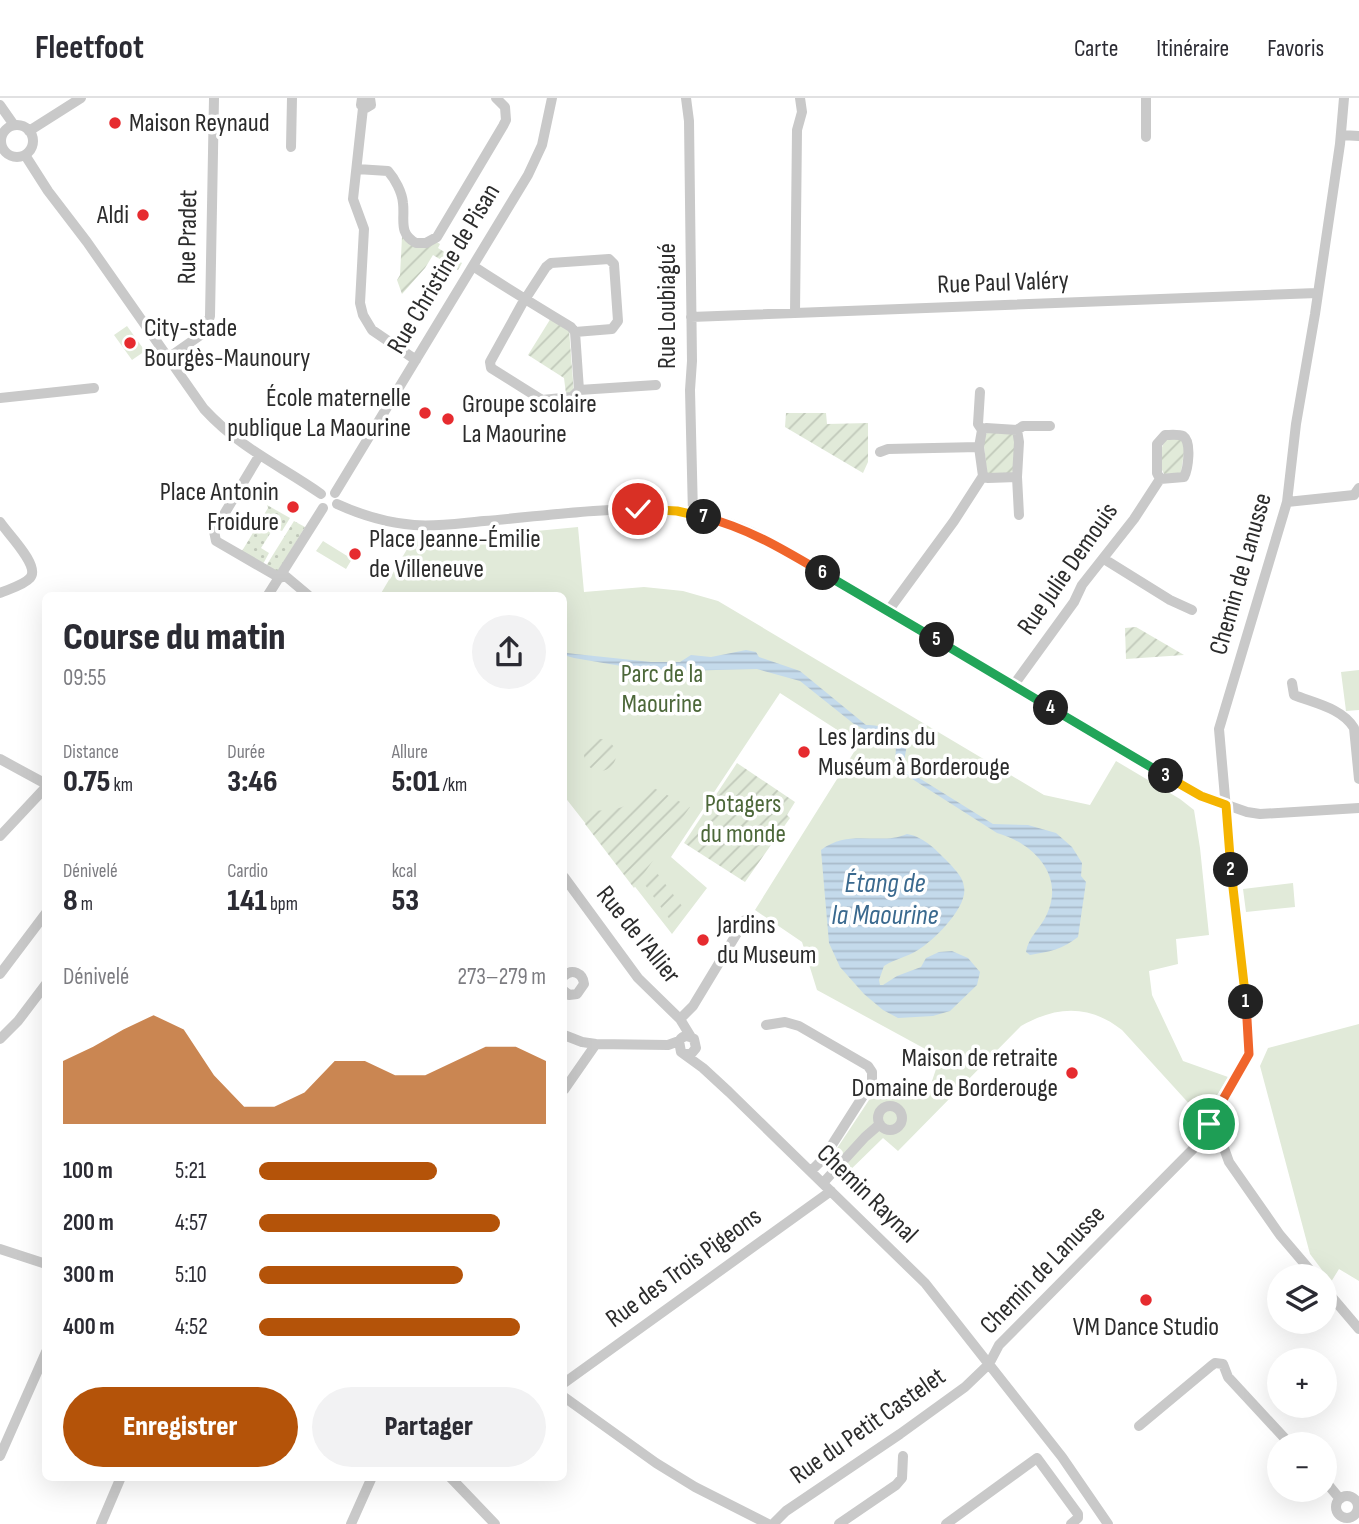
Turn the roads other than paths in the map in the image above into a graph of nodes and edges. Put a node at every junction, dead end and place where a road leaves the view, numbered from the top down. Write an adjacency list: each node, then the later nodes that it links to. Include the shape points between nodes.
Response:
1 (81, 98): 14 (street)
2 (214, 98): 28 (street, Rue Pradet, via 210,316 205,332)
3 (292, 98): 18 (street)
4 (496, 98): 21 (street, via 505,107 506,120 430,242 416,243 405,235 402,197 388,171)
5 (552, 98): 22 (street, Rue Christine de Pisan, via 536,160)
6 (686, 98): 26 (street, Rue Loubiagué)
7 (800, 98): 25 (street)
8 (1146, 98): 17 (street)
9 (1344, 98): 15 (street, Chemin de Lanusse)
10 (369, 100): 21 (street)
11 (0, 105): 12 (street)
12 (14, 125): 13 (street); 14 (street)
13 (1, 130): 19 (street)
14 (29, 131): 20 (street, via 33,143)
15 (1341, 135): 16 (street); 23 (street, Chemin de Lanusse)
16 (1359, 136)
17 (1146, 137)
18 (291, 147)
19 (2, 152): 20 (street)
20 (25, 155): 28 (street)
21 (357, 169): 29 (street, via 353,199 364,229 359,299 363,316 372,330)
22 (473, 266): 24 (street); 29 (street, Rue Christine de Pisan)
23 (1317, 293): 25 (street, Rue Paul Valéry); 47 (street, Chemin de Lanusse)
24 (526, 299): 27 (street); 27 (street, via 551,263 608,259 614,264 618,321 612,329); 33 (street, via 490,362 491,369 542,400)
25 (794, 313): 26 (street, Rue Paul Valéry)
26 (691, 317): 49 (street, Rue Loubiagué)
27 (575, 332): 33 (street)
28 (168, 358): 40 (street, via 204,409)
29 (416, 360): 46 (street, Rue Christine de Pisan)
30 (656, 384): 33 (street)
31 (94, 388): 34 (street)
32 (980, 392): 36 (street, via 978,424)
33 (578, 393)
34 (0, 397)
35 (1050, 426): 37 (street)
36 (982, 430): 37 (street); 38 (street)
37 (1017, 430): 42 (street)
38 (979, 447): 39 (street); 41 (street)
39 (880, 452)
40 (259, 456): 45 (street); 53 (street, via 214,537)
41 (983, 476): 42 (street); 58 (street)
42 (1017, 477): 50 (street)
43 (1160, 479): 43 (street, Rue Julie Demouis, via 1184,477 1188,445 1182,435 1165,435 1157,444); 52 (street, Rue Julie Demouis)
44 (1359, 488): 47 (street, via 1354,495)
45 (321, 494): 46 (street, via 329,490); 48 (street)
46 (336, 498): 48 (street, via 333,509); 49 (street, via 378,518 416,525 638,509)
47 (1287, 502): 65 (street, Chemin de Lanusse, via 1219,729)
48 (323, 508): 53 (street)
49 (693, 514): 58 (street, via 760,536)
50 (1018, 515)
51 (2, 529): 56 (street, via 15,541 33,576)
52 (1104, 559): 57 (street); 60 (street, Rue Julie Demouis)
53 (280, 578): 54 (street); 55 (street)
54 (270, 592)
55 (303, 592)
56 (0, 593)
57 (1192, 610)
58 (888, 611): 60 (street)
59 (1292, 683): 62 (street, via 1294,695 1338,712 1350,722)
60 (1013, 686): 65 (street, via 1192,791)
61 (0, 759): 63 (street)
62 (1359, 779)
63 (42, 784)
64 (42, 790): 67 (street)
65 (1226, 805): 66 (street, via 1260,814); 83 (street, Chemin de Lanusse, via 1255,1055)
66 (1359, 808)
67 (0, 836)
68 (567, 881): 75 (street, Rue de l'Allier, via 638,978)
69 (42, 918): 72 (street)
70 (745, 919): 75 (street, via 693,1006)
71 (567, 973): 74 (street, via 575,972 583,984 577,994)
72 (0, 974)
73 (42, 989): 78 (street)
74 (567, 993)
75 (680, 1019): 80 (street, Rue de l'Allier)
76 (766, 1026): 84 (street, via 785,1022 799,1027 872,1072 872,1082)
77 (567, 1036): 79 (street)
78 (0, 1040)
79 (596, 1044): 80 (street); 81 (street)
80 (685, 1045): 84 (street, Chemin Raynal, via 703,1068)
81 (567, 1086)
82 (880, 1124): 85 (street, Rue des Trois Pigeons)
83 (1209, 1124): 88 (street, via 1229,1162); 92 (street, Chemin de Lanusse, via 1199,1143 999,1345)
84 (811, 1171): 85 (street, Chemin Raynal)
85 (827, 1187): 92 (street, Chemin Raynal, via 925,1283); 93 (street, Rue des Trois Pigeons)
86 (0, 1249): 87 (street)
87 (42, 1259)
88 (1304, 1264)
89 (1337, 1303): 90 (street)
90 (1359, 1329)
91 (42, 1361): 97 (street)
92 (989, 1364): 107 (street, Rue du Petit Castelet, via 930,1413); 112 (street, Chemin de Lanusse)
93 (567, 1380)
94 (567, 1399): 107 (street, via 656,1463)
95 (1139, 1426): 96 (street, via 1215,1363 1223,1364 1228,1377)
96 (1279, 1432)
97 (0, 1456)
98 (903, 1456): 110 (street, via 902,1478 896,1485)
99 (119, 1481): 108 (street)
100 (370, 1481): 109 (street)
101 (454, 1481): 106 (street)
102 (1337, 1495): 103 (street)
103 (1340, 1499): 104 (street, via 1350,1496); 104 (street, via 1337,1508 1343,1517 1353,1516)
104 (1359, 1507)
105 (950, 1521): 111 (street, via 1037,1458 1078,1514)
106 (493, 1523)
107 (764, 1523)
108 (101, 1524)
109 (351, 1524)
110 (839, 1524)
111 (1071, 1524)
112 (1108, 1524)

